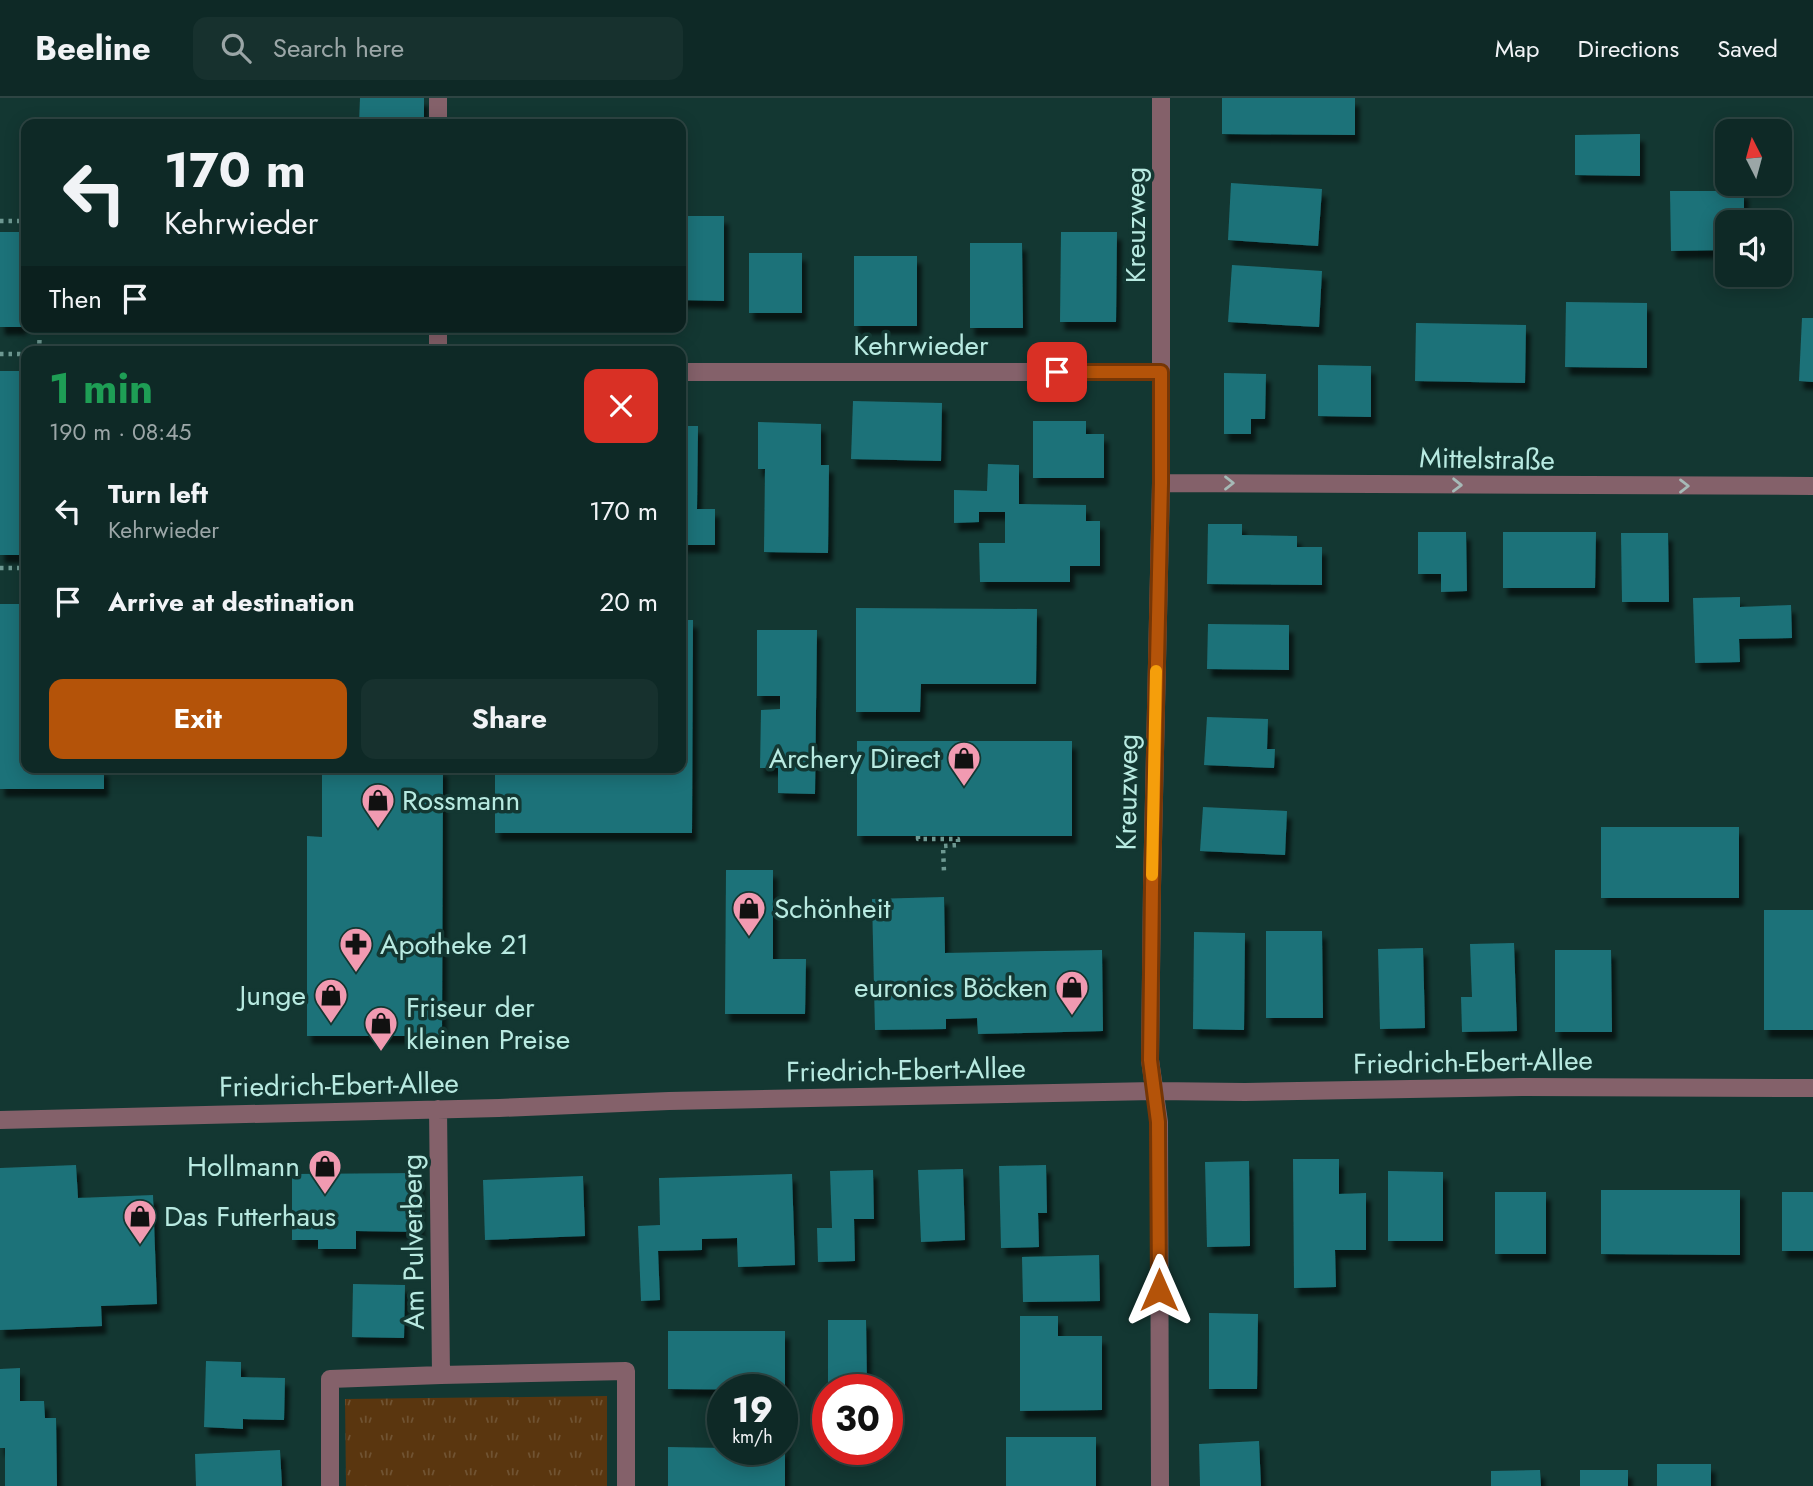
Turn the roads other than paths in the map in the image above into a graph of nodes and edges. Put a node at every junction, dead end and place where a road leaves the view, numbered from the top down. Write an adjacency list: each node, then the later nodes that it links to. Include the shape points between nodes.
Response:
1 (438, 98): 3 (street)
2 (1161, 98): 5 (street, Kreuzweg)
3 (438, 119)
4 (686, 372): 5 (street, Kehrwieder)
5 (1161, 372): 6 (street, Kreuzweg)
6 (1161, 483): 7 (street, Mittelstraße, one-way to 7); 9 (street, Kreuzweg, via 1151,911)
7 (1813, 486)
8 (1813, 1088): 9 (street, Friedrich-Ebert-Allee)
9 (1154, 1091): 10 (street, Friedrich-Ebert-Allee); 15 (street, Kreuzweg, via 1158,1122)
10 (438, 1109): 11 (street, Friedrich-Ebert-Allee); 12 (street, Am Pulverberg)
11 (0, 1119)
12 (441, 1374): 13 (street, via 330,1379); 14 (street, via 625,1371)
13 (330, 1486)
14 (626, 1486)
15 (1160, 1486)

